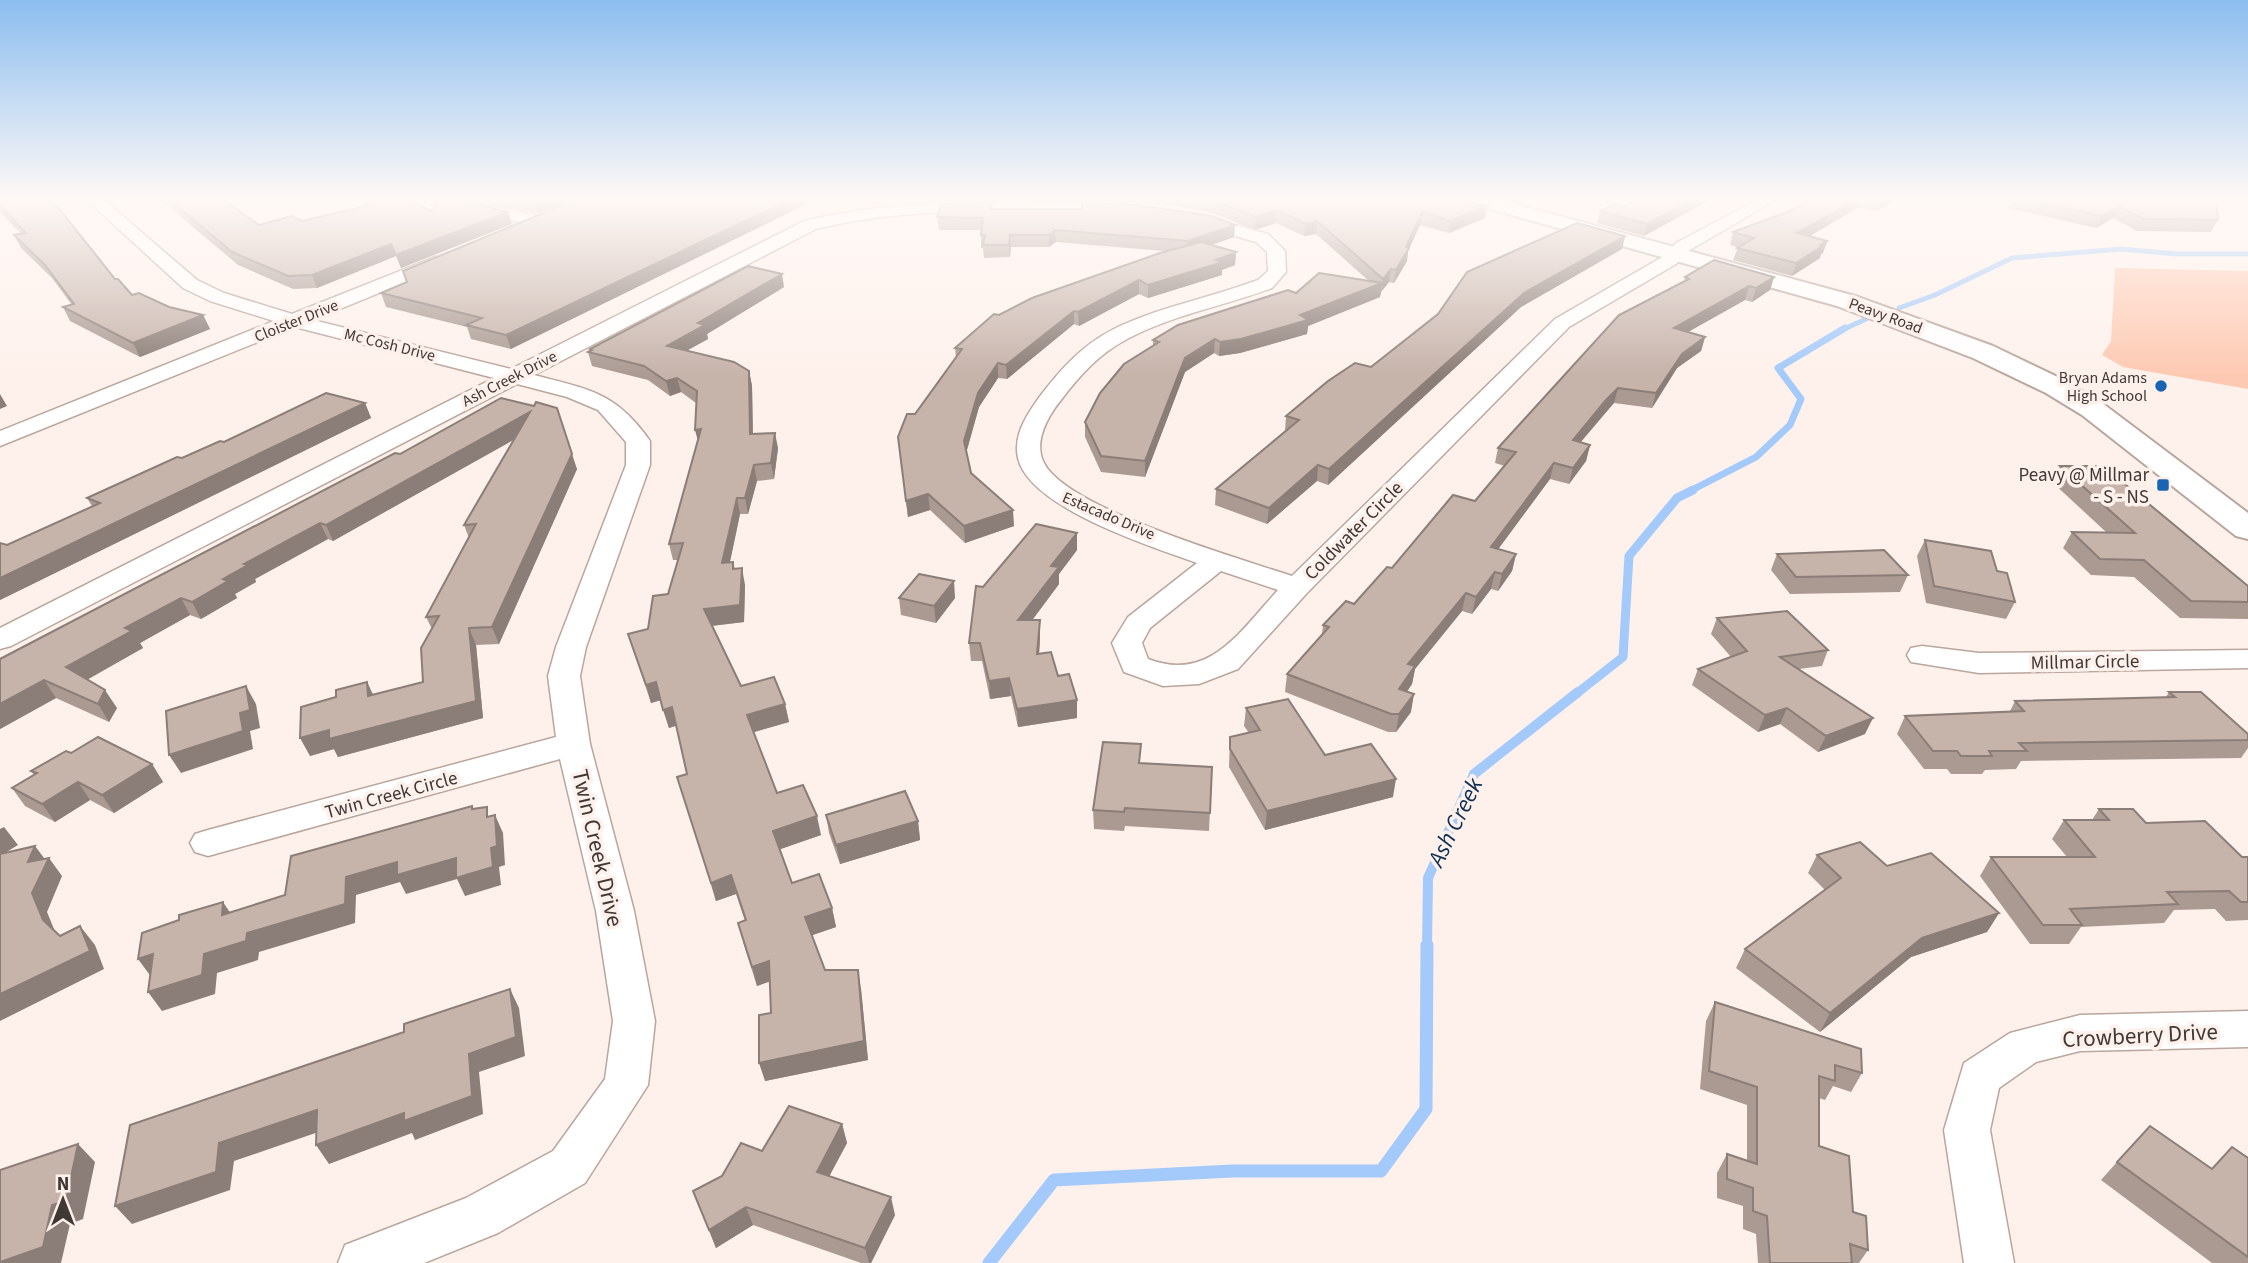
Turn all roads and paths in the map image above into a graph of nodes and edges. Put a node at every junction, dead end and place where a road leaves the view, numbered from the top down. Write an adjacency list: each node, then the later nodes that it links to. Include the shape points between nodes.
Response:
1 (161, 259): 7 (street, Mc Cosh Drive, via 190,285)
2 (446, 259): 7 (street, Cloister Drive)
3 (747, 259): 8 (street, Ash Creek Drive)
4 (1276, 259): 11 (street, Estacado Drive, via 1277,272 1265,284 1142,324 1100,346 1077,365 1038,414 1028,435 1033,468 1055,492)
5 (1671, 259): 12 (street, Coldwater Circle, via 1562,323)
6 (1697, 259): 10 (street, Peavy Road, via 1846,301 2017,367 2092,409)
7 (294, 321): 8 (street, Mc Cosh Drive); 9 (street, Cloister Drive)
8 (513, 376): 13 (street, Ash Creek Drive); 16 (street, Twin Creek Drive, via 606,405 638,441 638,465 564,676)
9 (0, 439)
10 (2245, 524)
11 (1218, 560): 12 (street, Estacado Drive); 12 (street, Coldwater Circle, via 1138,623 1127,643 1135,665 1163,676 1199,674 1227,662)
12 (1297, 587)
13 (0, 640)
14 (1922, 655): 15 (street, Millmar Circle, via 1979,663)
15 (2248, 659)
16 (573, 744): 17 (street, Twin Creek Circle); 19 (street, Twin Creek Drive, via 615,911 634,1021 626,1085 569,1167 481,1216)
17 (208, 844)
18 (2248, 1029): 20 (street, Crowberry Drive, via 2080,1033 2025,1046 1979,1077 1967,1130)
19 (363, 1263)
20 (1989, 1263)

